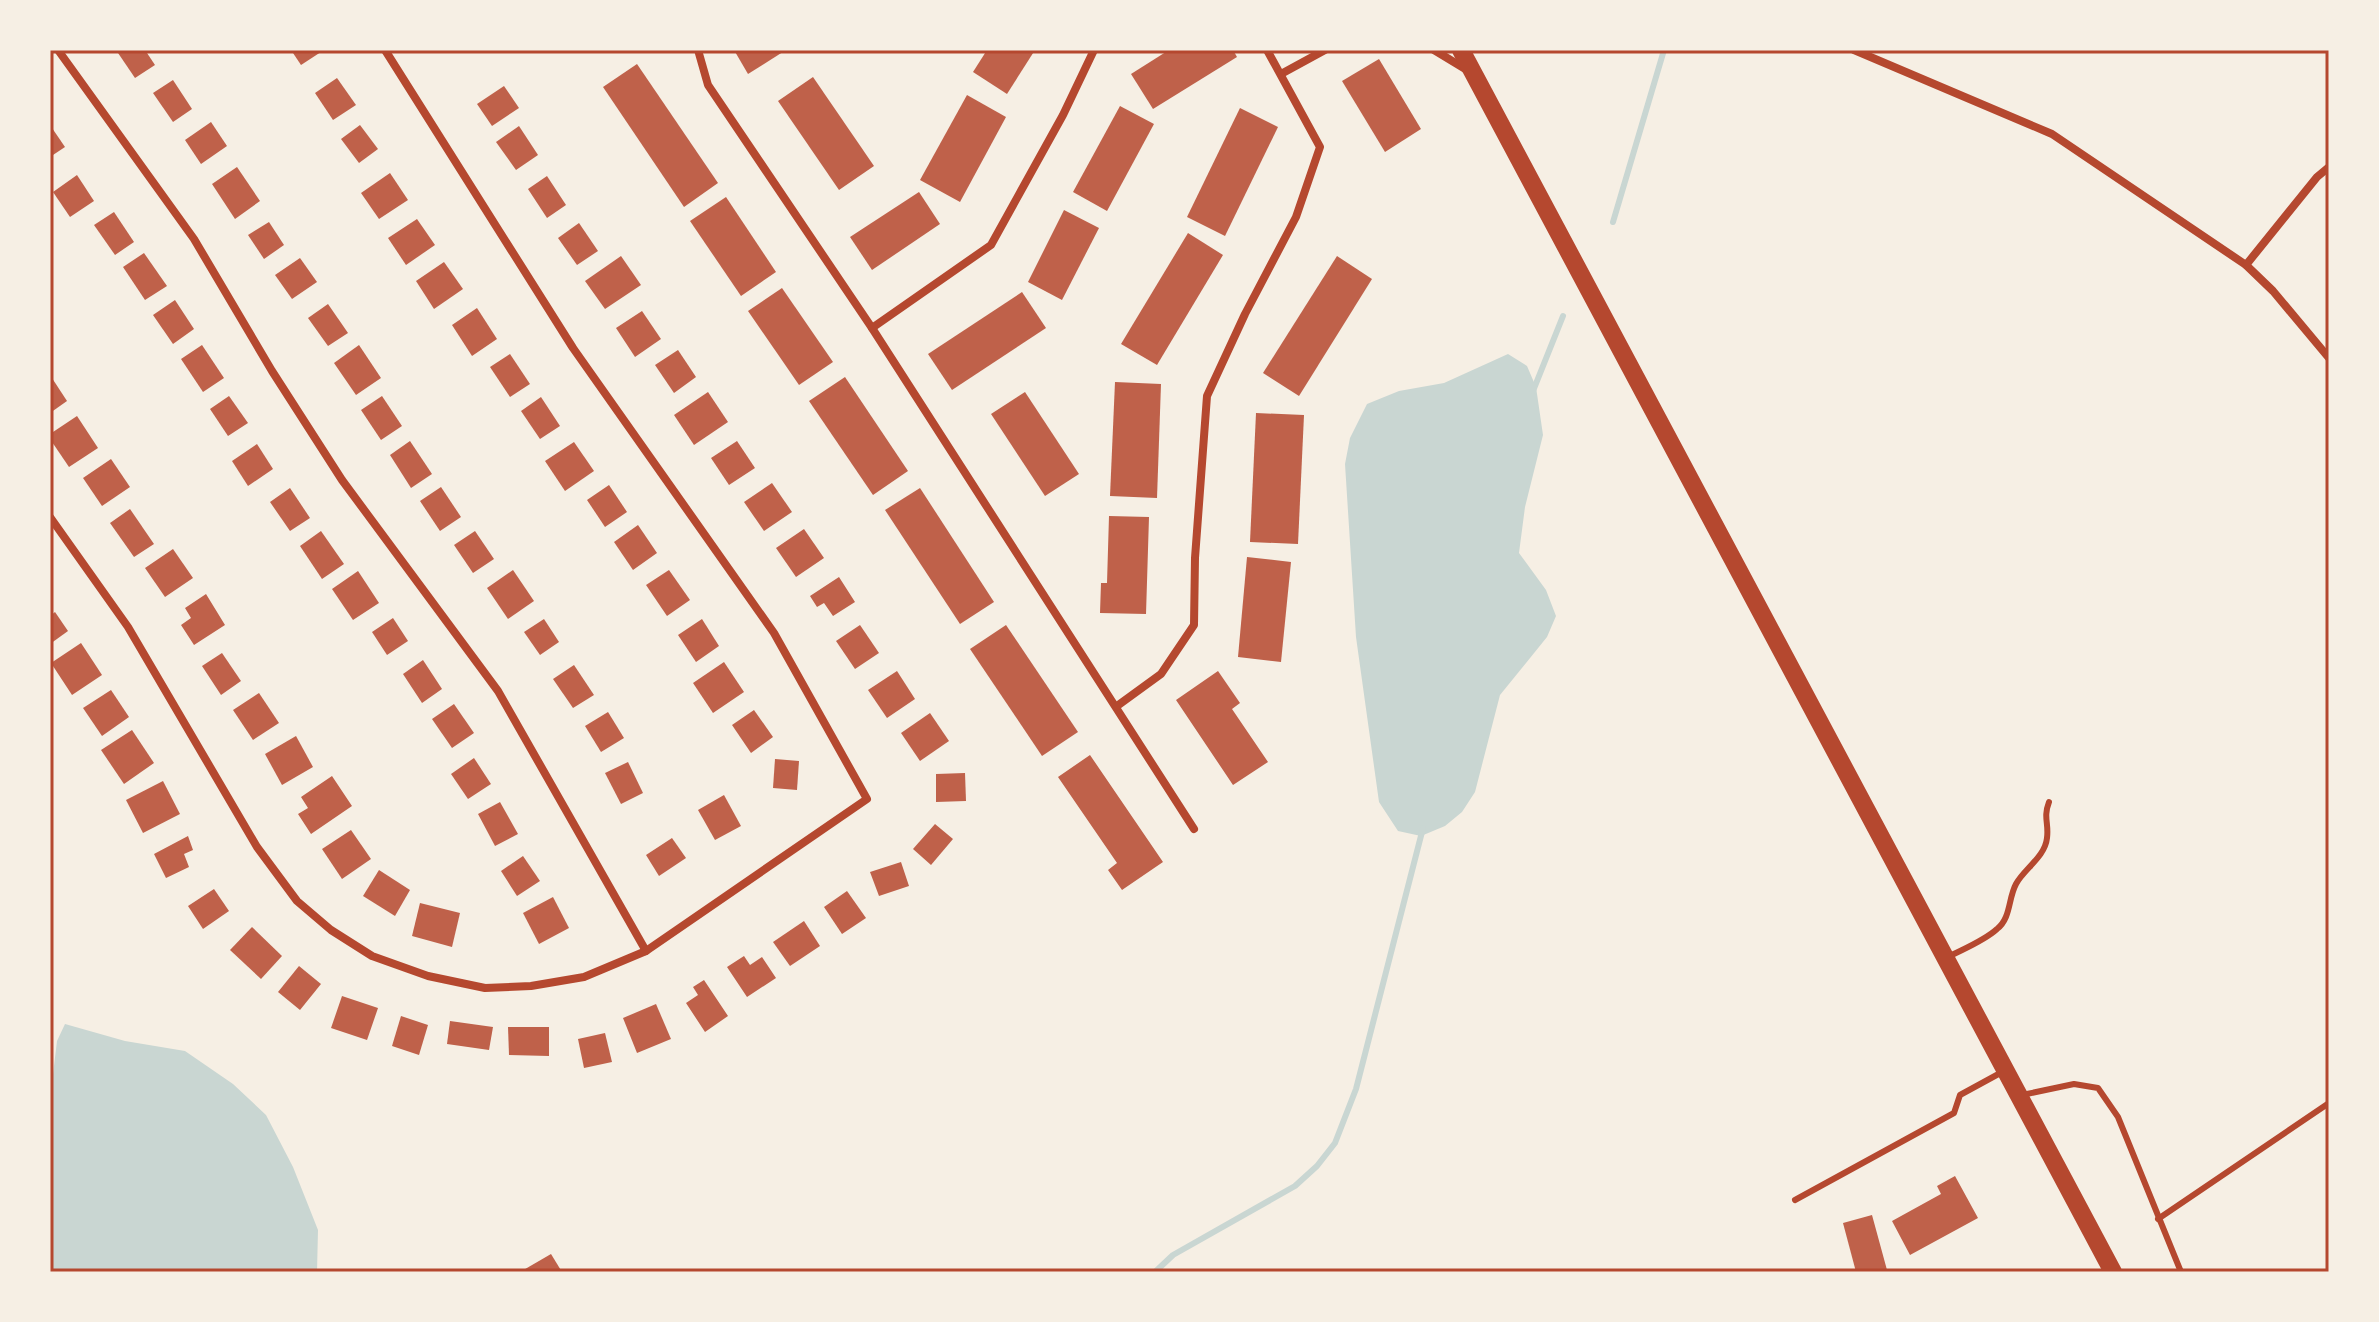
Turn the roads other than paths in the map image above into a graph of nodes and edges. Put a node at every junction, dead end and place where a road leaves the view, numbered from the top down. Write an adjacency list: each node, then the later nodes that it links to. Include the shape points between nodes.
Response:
1 (58, 50): 20 (street, via 194,239 342,480 498,691)
2 (385, 50): 20 (street, via 573,348 774,633 867,799)
3 (698, 50): 14 (street, via 708,85)
4 (1094, 50): 14 (street, via 991,245)
5 (1268, 50): 10 (street)
6 (1325, 50): 10 (street)
7 (1434, 50): 11 (street)
8 (1461, 50): 11 (main road)
9 (1854, 50): 13 (street, via 2052,134)
10 (1281, 74): 17 (street, via 1320,147 1296,217 1207,396 1194,625 1161,674)
11 (1474, 74): 21 (main road)
12 (2329, 167): 13 (street)
13 (2246, 265): 15 (street)
14 (872, 328): 17 (street)
15 (2329, 358)
16 (50, 517): 20 (street, via 128,627 257,847 297,901 331,930 372,956 485,988 584,977)
17 (1117, 706): 19 (street)
18 (2049, 802): 21 (lane, via 2044,815 2048,840 2017,881 1998,929)
19 (1194, 829)
20 (646, 951)
21 (1945, 959): 22 (main road)
22 (2004, 1071): 23 (main road); 25 (lane, via 1960,1095 1954,1113)
23 (2018, 1096): 26 (lane, via 2074,1084 2098,1088 2118,1117); 27 (main road)
24 (2329, 1103): 26 (lane)
25 (1795, 1200)
26 (2158, 1219): 28 (lane)
27 (2113, 1272)
28 (2181, 1272)

